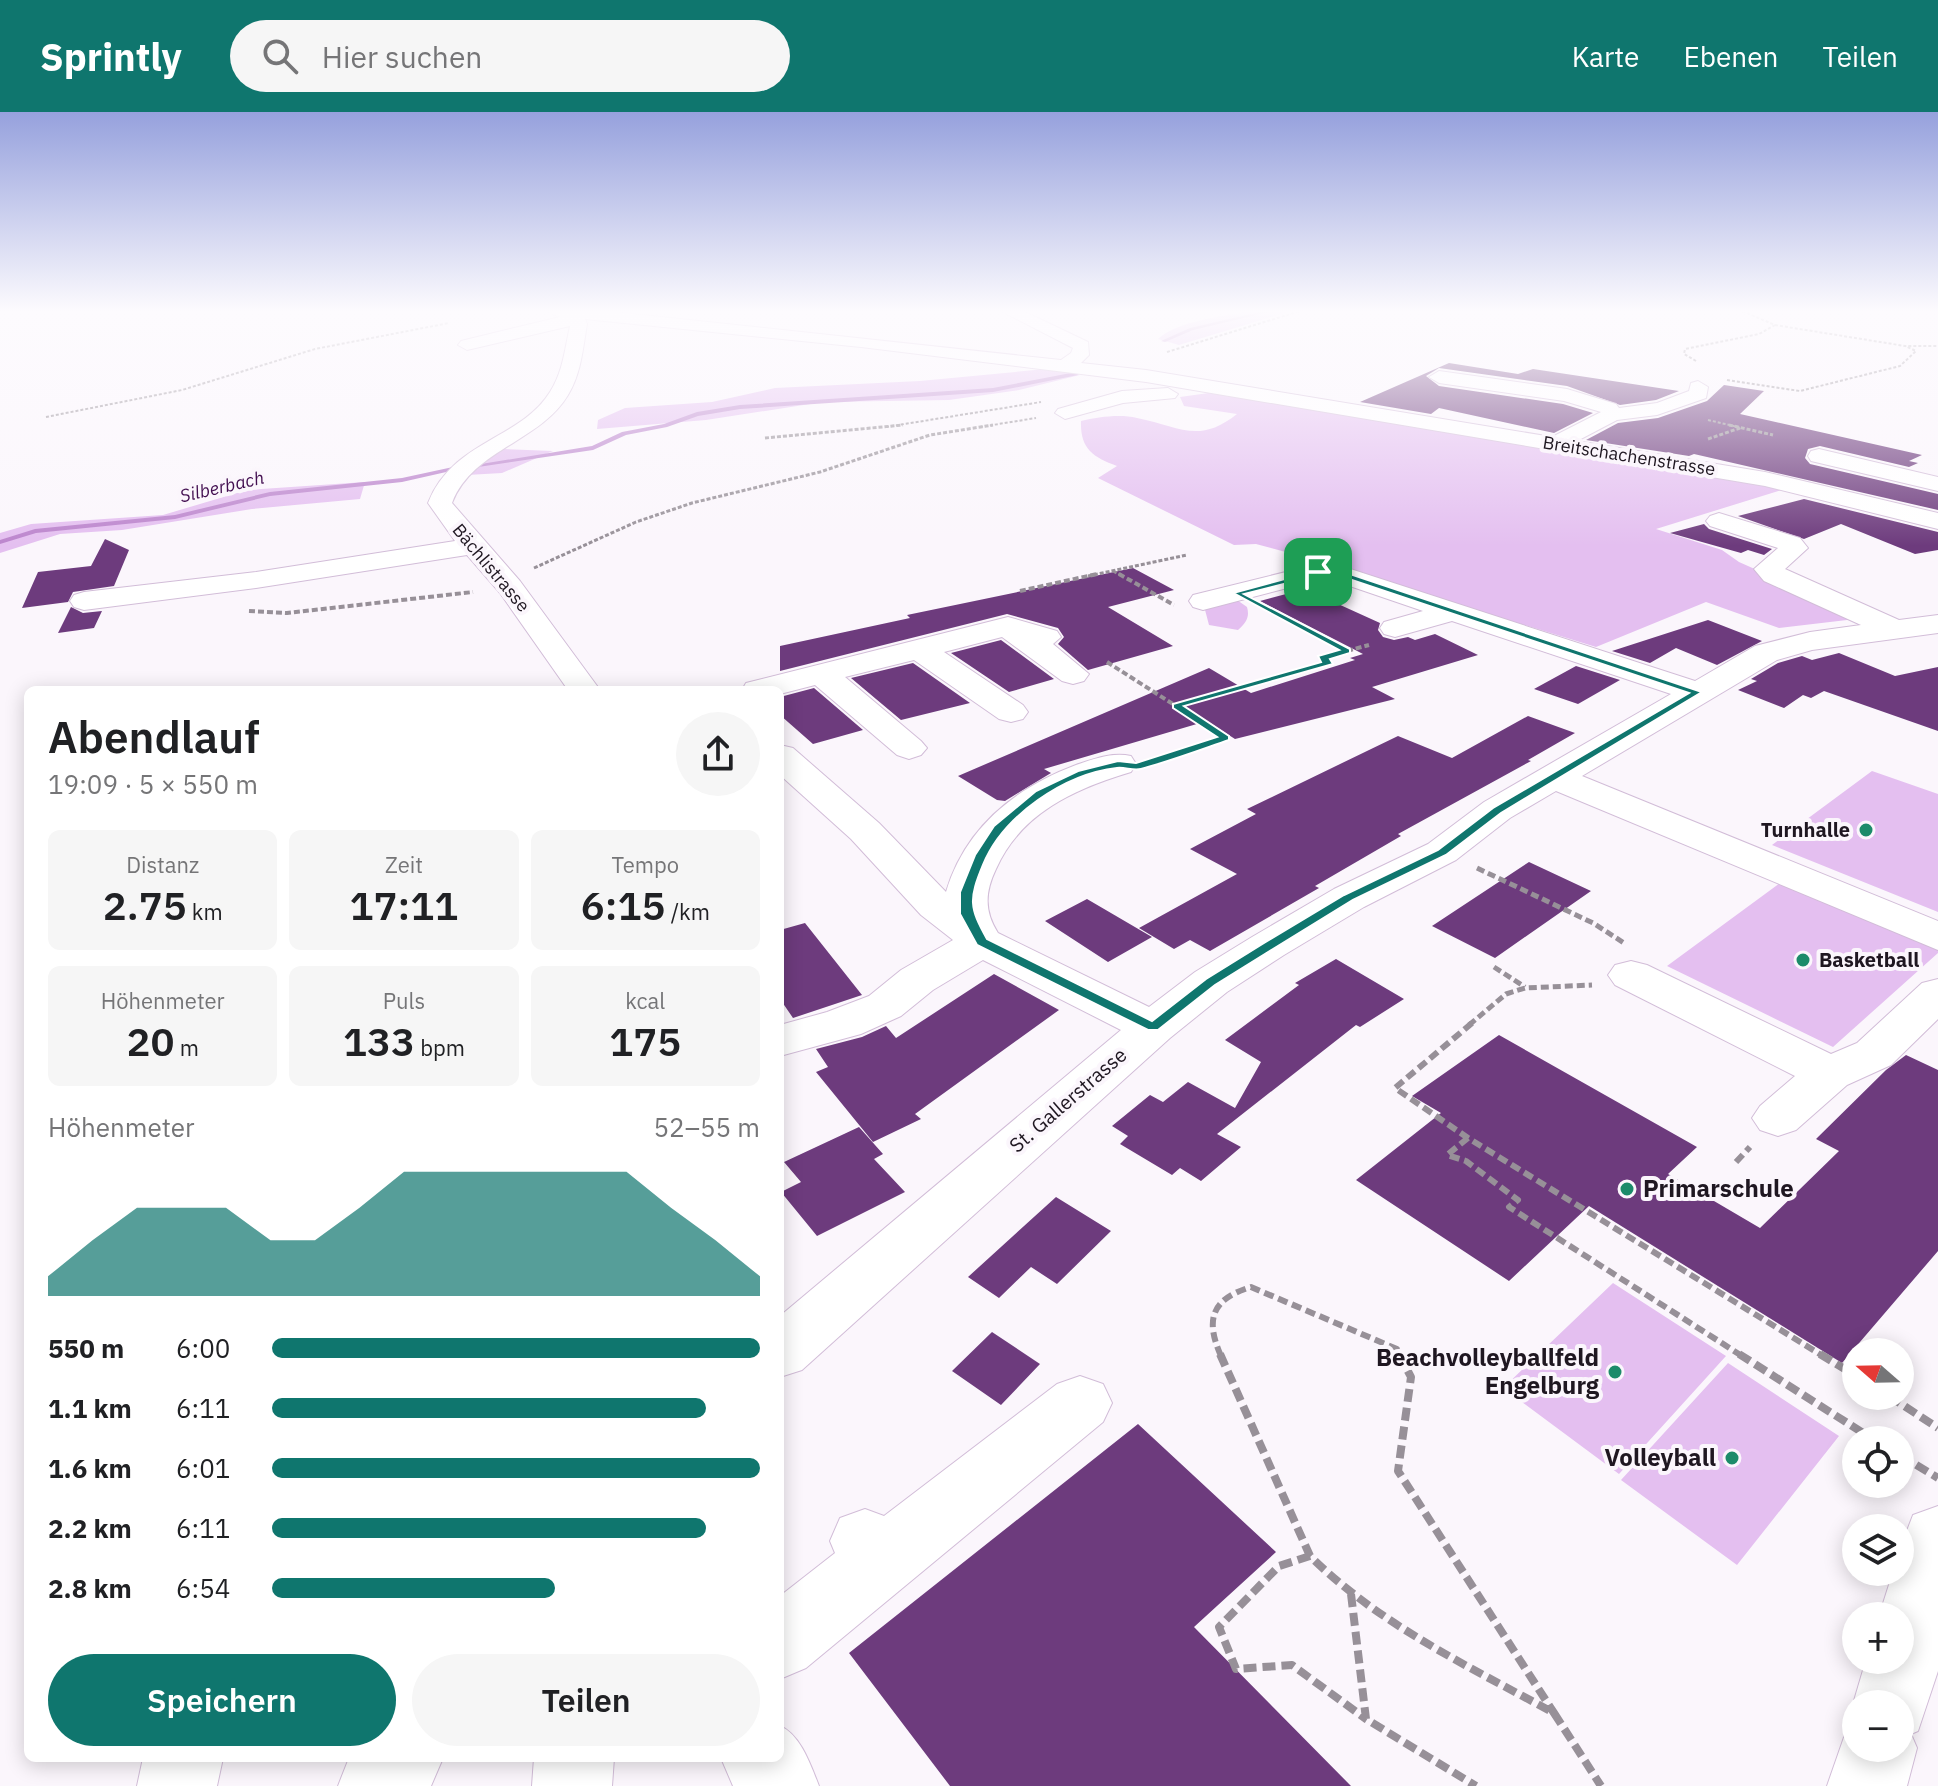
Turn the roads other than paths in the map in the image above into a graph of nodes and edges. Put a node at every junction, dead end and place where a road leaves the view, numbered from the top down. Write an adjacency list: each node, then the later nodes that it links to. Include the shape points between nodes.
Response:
1 (561, 389): 23 (street, Bächlistrasse, via 551,406 443,487 440,503 445,512)
2 (1091, 389): 9 (street)
3 (1190, 389): 9 (street)
4 (1224, 389): 12 (street, Breitschachenstrasse)
5 (1347, 389): 12 (street)
6 (1521, 389): 8 (street)
7 (1577, 389): 8 (street)
8 (1567, 395): 15 (street, via 1609,408)
9 (1122, 397): 14 (street, via 1078,409)
10 (1700, 399): 15 (street)
11 (1397, 401): 13 (street)
12 (1318, 405): 13 (street, Breitschachenstrasse)
13 (1375, 414): 15 (street, Breitschachenstrasse)
14 (1148, 417)
15 (1615, 424): 18 (street, Breitschachenstrasse)
16 (1861, 438): 17 (street)
17 (1819, 456): 18 (street); 19 (street)
18 (1765, 479): 20 (street, Breitschachenstrasse)
19 (1938, 487): 20 (street)
20 (1897, 509): 22 (street, Breitschachenstrasse)
21 (1719, 521): 30 (street, via 1791,544 1792,552 1768,569 1774,575)
22 (1938, 521)
23 (476, 546): 24 (street); 35 (street, Bächlistrasse)
24 (84, 601)
25 (1203, 601): 27 (street, via 1318,572 1347,576)
26 (1011, 610): 31 (street); 32 (street); 34 (street)
27 (1453, 611): 29 (street); 37 (street)
28 (1938, 624): 30 (street, St. Gallerstrasse)
29 (1395, 628)
30 (1894, 629): 37 (street, St. Gallerstrasse, via 1766,653)
31 (1046, 637)
32 (919, 649): 33 (street); 38 (street)
33 (821, 674): 36 (street); 39 (street)
34 (1073, 674)
35 (581, 686)
36 (774, 686)
37 (1697, 692): 42 (street, St. Gallerstrasse)
38 (1011, 712)
39 (909, 748)
40 (784, 760): 44 (street, via 865,831 936,906)
41 (1100, 769): 44 (street, via 1040,794 998,828 966,892 967,914)
42 (1553, 777): 43 (street); 47 (street, St. Gallerstrasse, via 1497,810 1442,852 1349,898 1222,975)
43 (1938, 937)
44 (982, 942): 47 (street); 48 (street, via 917,980 885,1006)
45 (1631, 975): 49 (street)
46 (1938, 993): 49 (street, via 1874,1054)
47 (1153, 1027): 51 (street, St. Gallerstrasse)
48 (784, 1040)
49 (1830, 1073): 50 (street)
50 (1778, 1118)
51 (784, 1349)
52 (1080, 1403): 54 (street, via 873,1550)
53 (1938, 1538): 55 (street)
54 (784, 1638)
55 (1895, 1690)
56 (182, 1762): 61 (street)
57 (399, 1762): 62 (street)
58 (574, 1762): 63 (street)
59 (764, 1762): 64 (street)
60 (1874, 1762): 65 (street)
61 (177, 1786)
62 (378, 1786)
63 (572, 1786)
64 (779, 1786)
65 (1867, 1786)

